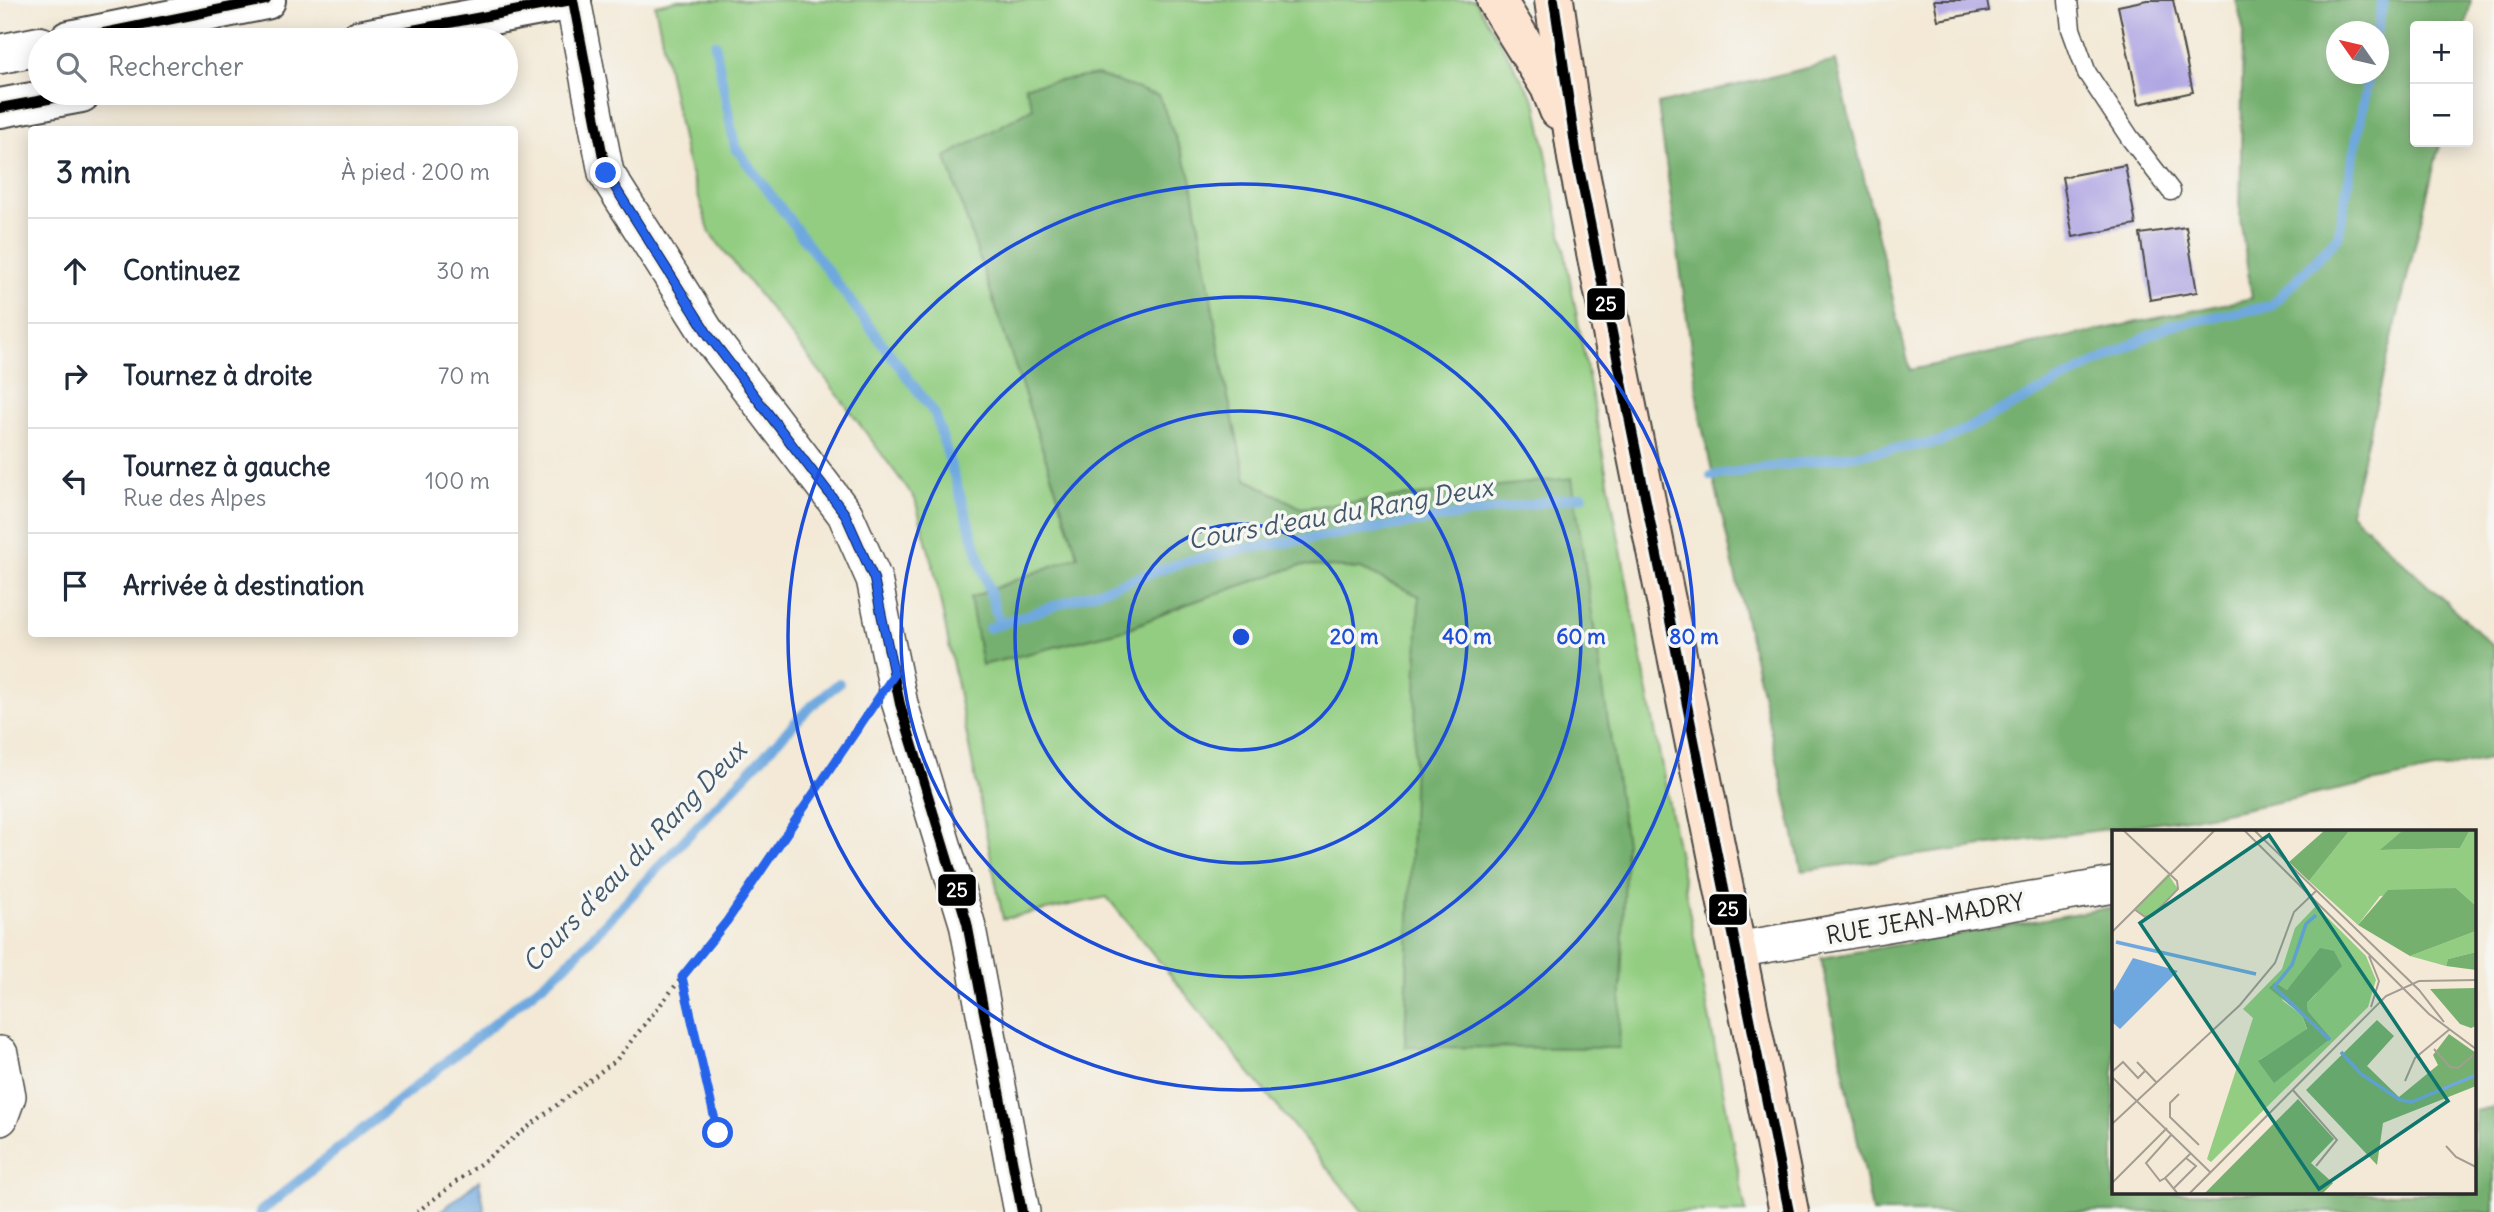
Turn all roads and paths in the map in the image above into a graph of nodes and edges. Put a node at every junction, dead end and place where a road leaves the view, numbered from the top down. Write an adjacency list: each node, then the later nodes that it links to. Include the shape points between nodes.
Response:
1 (266, 0): 6 (street)
2 (572, 0): 7 (street); 14 (street, via 606,173 709,336 845,514 874,579)
3 (1496, 0): 12 (main road, via 1550,87)
4 (1554, 0): 12 (main road)
5 (2068, 0): 13 (lane, via 2071,29 2087,73)
6 (128, 28)
7 (423, 28)
8 (28, 48): 9 (street)
9 (0, 54)
10 (28, 103): 11 (street)
11 (0, 108)
12 (1577, 158): 16 (main road)
13 (2171, 191)
14 (894, 675): 17 (path, via 727,921); 22 (street, via 967,923)
15 (2112, 885): 16 (street, RUE JEAN-MADRY)
16 (1736, 950): 23 (main road)
17 (682, 977): 20 (path); 21 (path, via 617,1059)
18 (0, 1054): 19 (street, via 8,1096)
19 (0, 1118)
20 (718, 1133)
21 (417, 1212)
22 (1022, 1212)
23 (1789, 1212)

